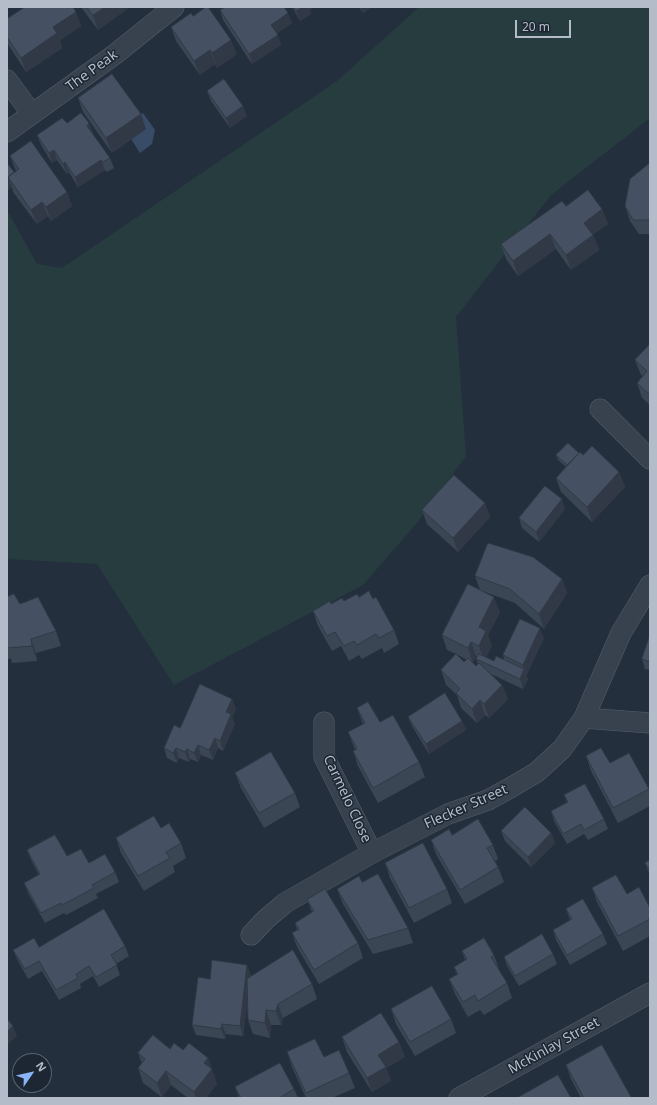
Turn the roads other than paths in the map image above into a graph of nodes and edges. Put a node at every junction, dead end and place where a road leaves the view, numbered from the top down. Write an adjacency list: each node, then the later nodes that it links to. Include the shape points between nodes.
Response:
1 (174, 7): 3 (street, The Peak, via 114,55)
2 (7, 80): 3 (street)
3 (32, 114): 4 (street, The Peak)
4 (7, 132)
5 (600, 409): 6 (street)
6 (650, 459)
7 (650, 585): 8 (street, Flecker Street, via 621,633)
8 (584, 718): 10 (street); 11 (street, Flecker Street, via 562,749 537,772 488,800 448,814)
9 (324, 722): 11 (street, Carmelo Close, via 324,757)
10 (650, 723)
11 (372, 852): 12 (street, Flecker Street, via 285,903)
12 (251, 935)
13 (650, 994): 14 (street, McKinlay Street)
14 (459, 1098)

